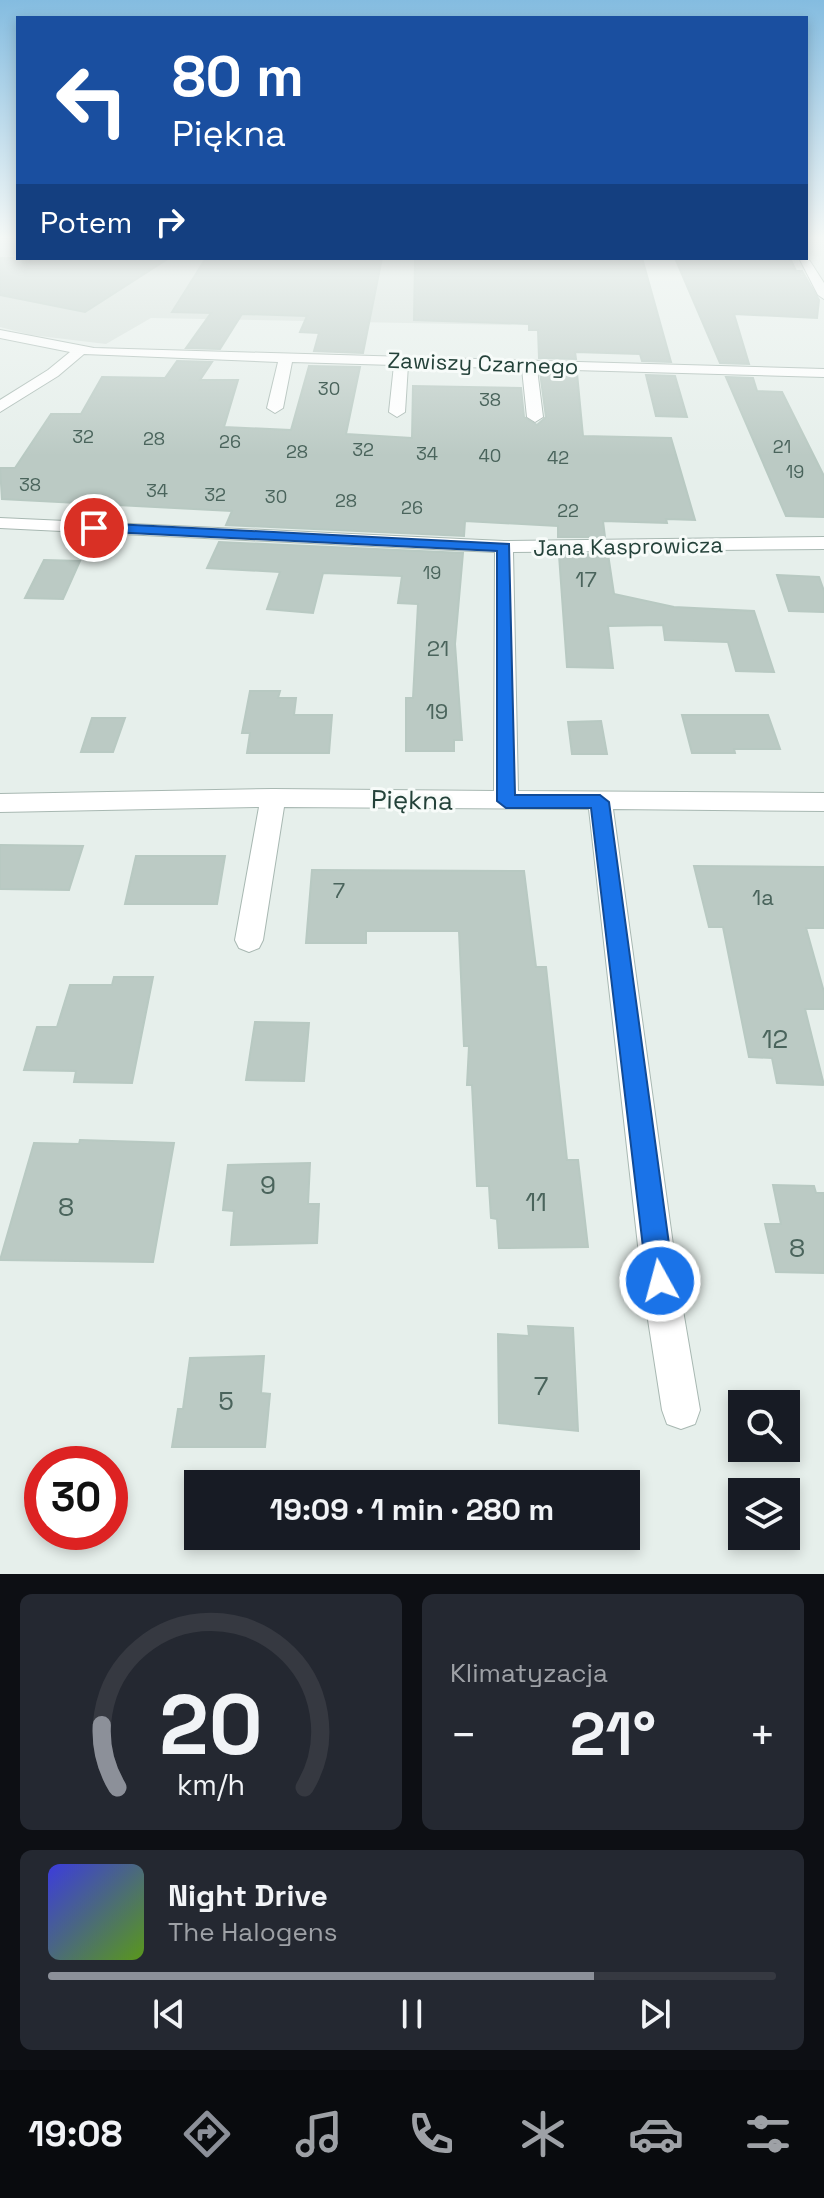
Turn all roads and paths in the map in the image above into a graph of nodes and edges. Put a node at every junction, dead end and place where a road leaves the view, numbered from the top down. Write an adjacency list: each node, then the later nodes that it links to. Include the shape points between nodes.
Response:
1 (0, 334): 2 (street, Zawiszy Czarnego)
2 (79, 351): 3 (street, Zawiszy Czarnego); 7 (street)
3 (286, 358): 4 (street, Zawiszy Czarnego); 8 (street)
4 (401, 361): 5 (street, Zawiszy Czarnego); 9 (street)
5 (529, 365): 6 (street, Zawiszy Czarnego); 10 (street)
6 (824, 373)
7 (0, 407)
8 (275, 408)
9 (397, 412)
10 (535, 417)
11 (0, 523): 13 (street, Jana Kasprowicza)
12 (824, 543): 13 (street, Jana Kasprowicza)
13 (504, 547): 15 (street)
14 (273, 798): 15 (street, Piękna); 18 (street, Piękna); 19 (street)
15 (506, 801): 16 (street, Piękna)
16 (600, 802): 17 (street, Piękna); 20 (street)
17 (824, 802)
18 (0, 803)
19 (249, 940)
20 (681, 1410)

